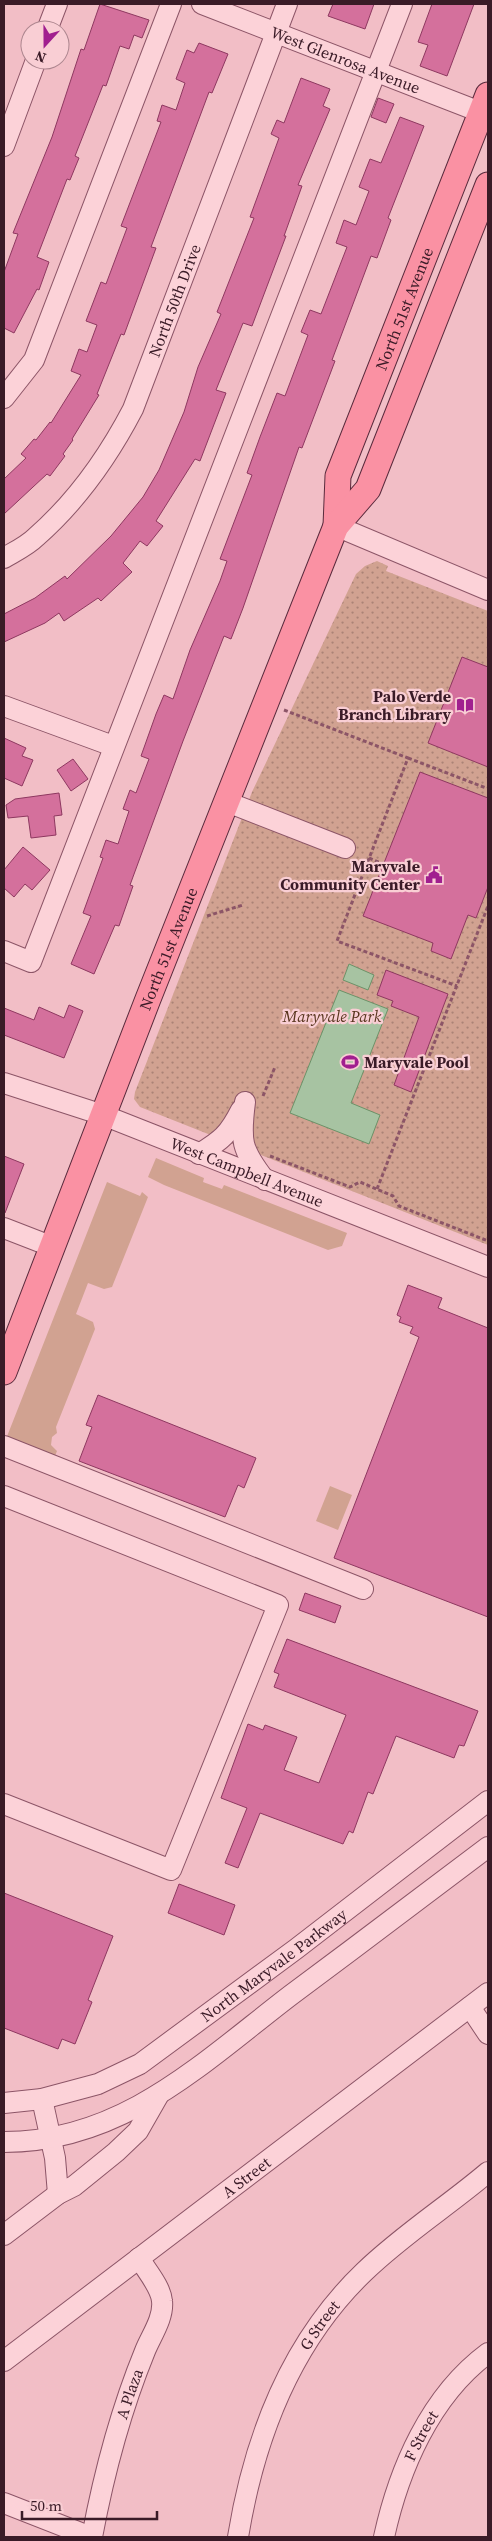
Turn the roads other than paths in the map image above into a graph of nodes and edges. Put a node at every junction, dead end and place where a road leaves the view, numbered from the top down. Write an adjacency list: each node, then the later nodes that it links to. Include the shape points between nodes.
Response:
1 (56, 4): 6 (street)
2 (171, 4): 13 (street, via 34,360)
3 (202, 4): 7 (street, West Glenrosa Avenue)
4 (286, 4): 7 (street, North 50th Drive)
5 (402, 4): 9 (street)
6 (50, 20)
7 (275, 32): 9 (street, West Glenrosa Avenue); 15 (street, North 50th Drive, via 129,417 116,442 75,498 35,538)
8 (32, 70): 11 (street)
9 (375, 71): 10 (street, West Glenrosa Avenue); 18 (street)
10 (486, 107): 14 (main road, North 51st Avenue, via 338,476)
11 (4, 146)
12 (488, 186): 14 (main road, North 51st Avenue, via 368,488)
13 (4, 398)
14 (336, 526): 16 (street); 19 (main road, North 51st Avenue)
15 (4, 558)
16 (488, 590)
17 (4, 706): 18 (street)
18 (113, 746): 21 (street, via 31,962)
19 (227, 802): 20 (street); 23 (main road, North 51st Avenue)
20 (345, 848)
21 (4, 951)
22 (4, 1083): 23 (street, West Campbell Avenue)
23 (103, 1115): 24 (street, West Campbell Avenue); 27 (main road, North 51st Avenue)
24 (199, 1154): 25 (street, West Campbell Avenue); 25 (street, via 230,1132 245,1102 241,1131 244,1147)
25 (265, 1180): 28 (street, West Campbell Avenue)
26 (4, 1228): 27 (street)
27 (53, 1247): 29 (main road, North 51st Avenue)
28 (488, 1267)
29 (4, 1372)
30 (4, 1446): 32 (street)
31 (4, 1496): 34 (street, via 278,1605 171,1870)
32 (363, 1589)
33 (488, 1801): 40 (street, North Maryvale Parkway, via 140,2064 98,2084)
34 (4, 1804)
35 (488, 1847): 39 (street)
36 (488, 1993): 37 (street, A Street)
37 (470, 2007): 38 (street); 47 (street, A Street)
38 (488, 2034)
39 (158, 2096): 42 (street, via 110,2120); 45 (street, via 138,2131 74,2186)
40 (42, 2099): 41 (street, North Maryvale Parkway); 42 (street)
41 (4, 2104)
42 (51, 2138): 43 (street); 45 (street)
43 (4, 2142)
44 (488, 2172): 52 (street, G Street, via 365,2271 341,2296 308,2341 274,2403 244,2498)
45 (58, 2194): 46 (street)
46 (4, 2236)
47 (139, 2258): 49 (street, A Street); 51 (street, A Plaza, via 158,2289 162,2301 161,2314 130,2384 104,2472)
48 (488, 2353): 53 (street, F Street, via 456,2383 431,2416 402,2475)
49 (4, 2361)
50 (4, 2503): 51 (street)
51 (91, 2537)
52 (238, 2537)
53 (384, 2537)

